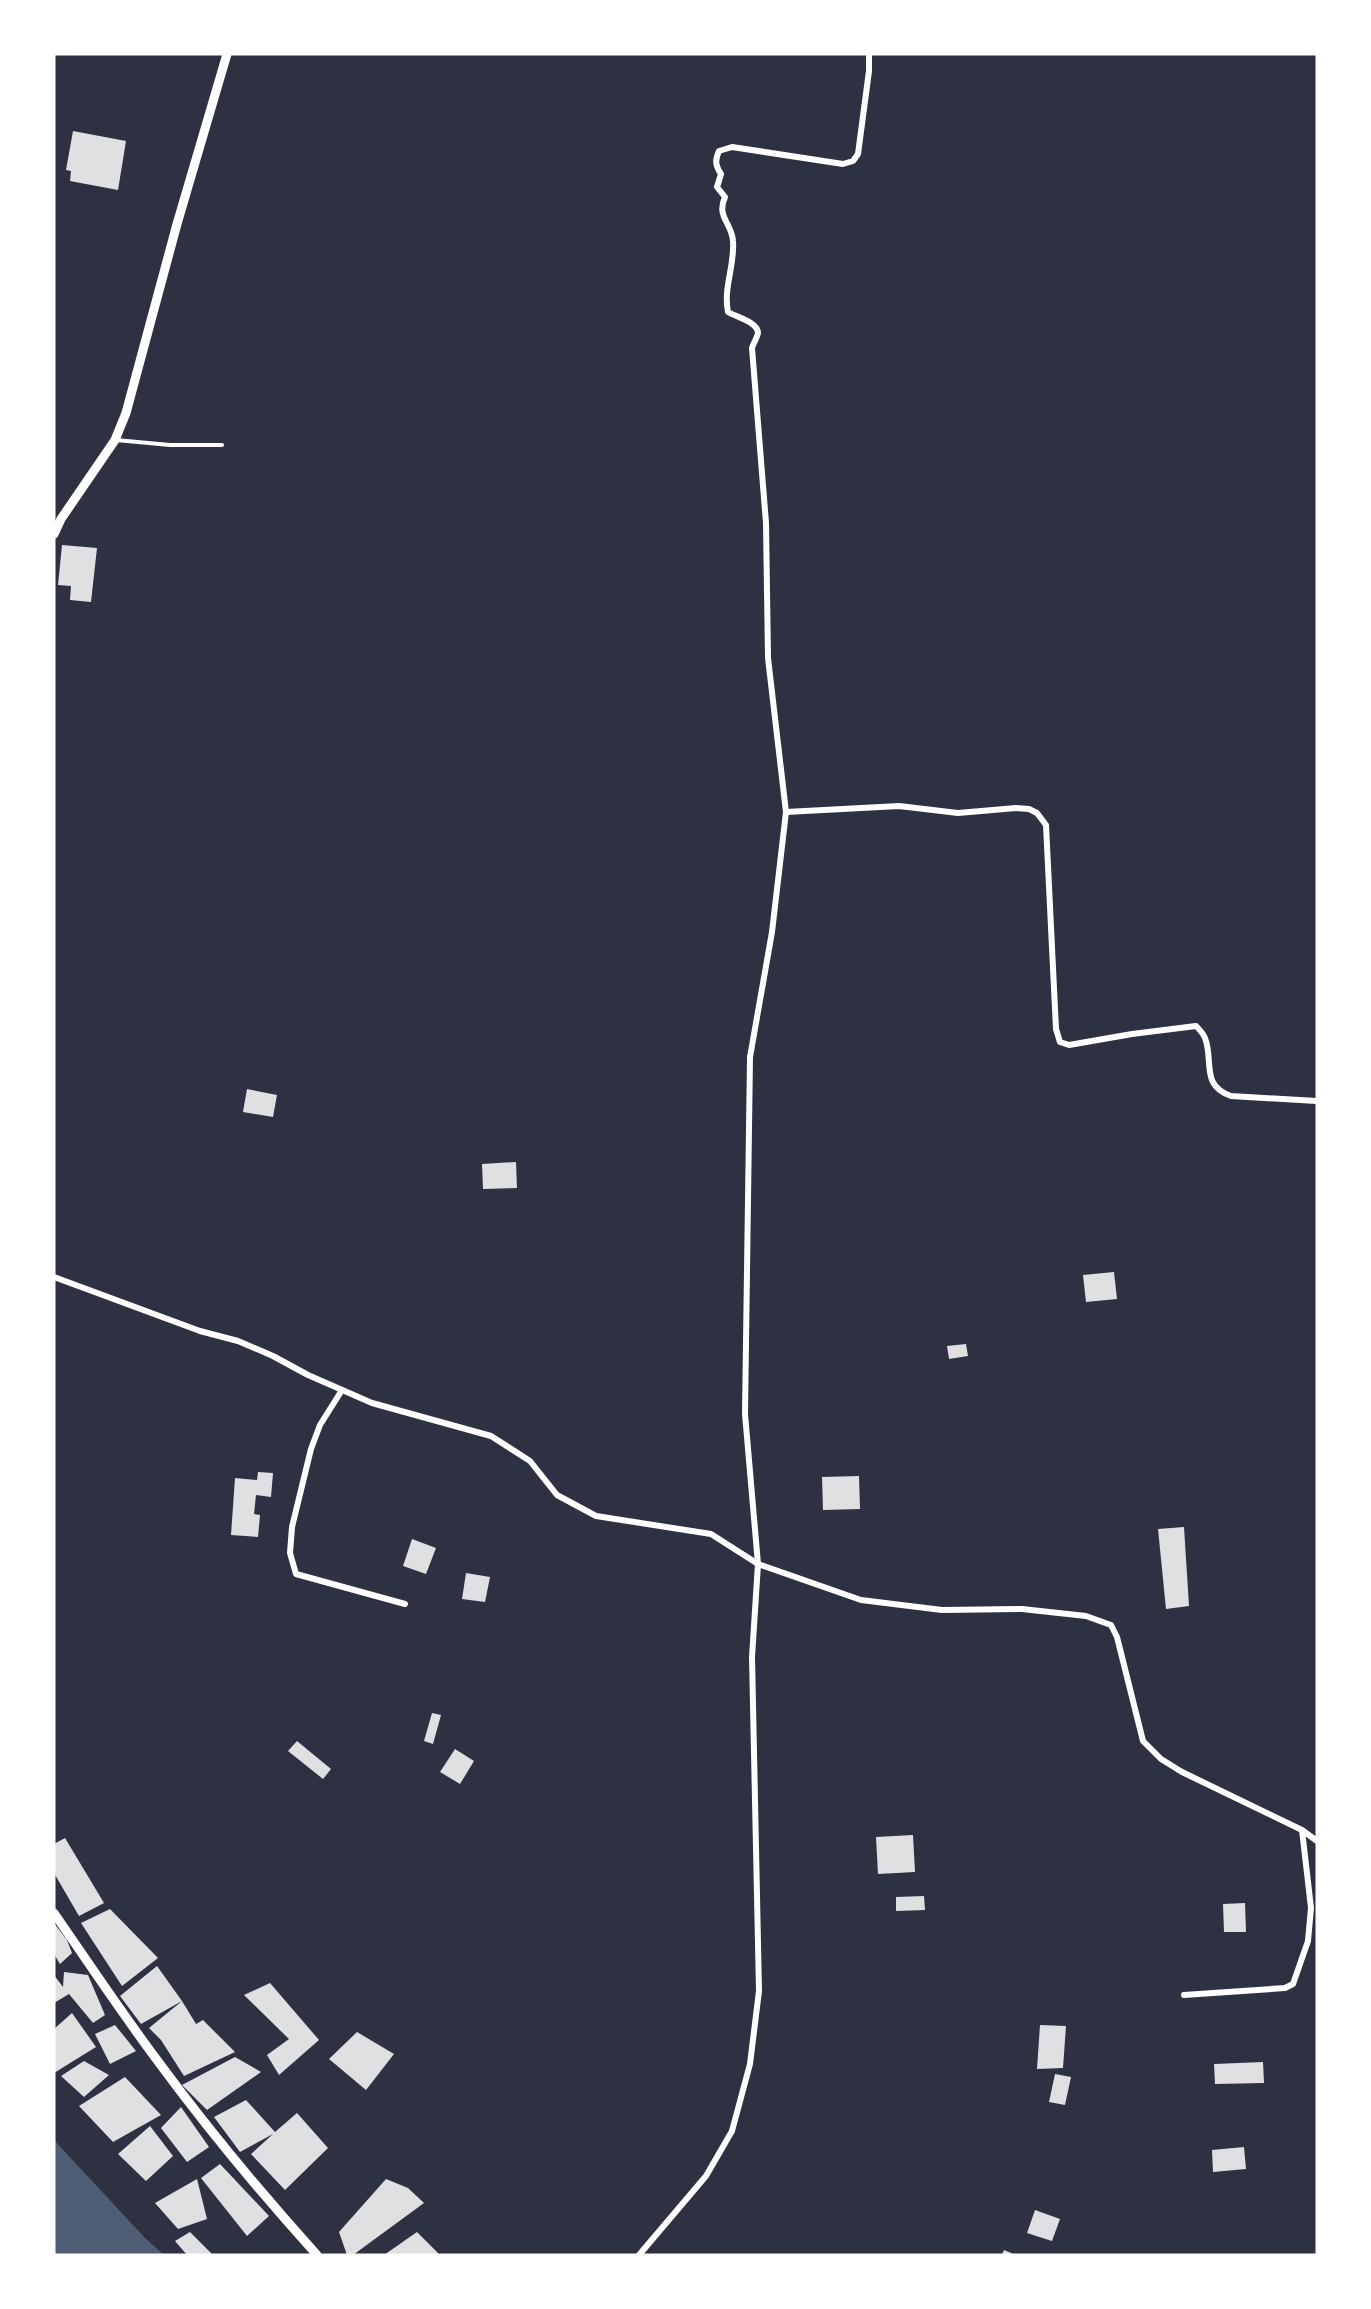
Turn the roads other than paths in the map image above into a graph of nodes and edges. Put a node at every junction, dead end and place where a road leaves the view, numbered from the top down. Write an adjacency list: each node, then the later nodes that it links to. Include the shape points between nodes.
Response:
1 (227, 54): 3 (street, via 126,413)
2 (869, 54): 6 (street, via 858,154 853,161 843,164 732,147 719,151 716,160 722,174 717,187 725,196 724,221 733,241 728,312 749,322 758,333 752,348 766,523 768,658)
3 (115, 440): 4 (lane); 5 (street)
4 (222, 445)
5 (54, 534)
6 (786, 812): 7 (street, via 899,806 958,813 1029,809 1046,825 1056,1029 1060,1042 1068,1045 1196,1026 1204,1037 1209,1075 1220,1092); 10 (street, via 772,932 750,1057 745,1414)
7 (1317, 1101)
8 (54, 1277): 9 (street, via 200,1331 238,1341)
9 (342, 1390): 10 (street, via 372,1403 491,1436 530,1461 557,1495 596,1516 711,1534); 11 (street, via 320,1425 311,1449 292,1527 290,1553 296,1574)
10 (758, 1564): 12 (street, via 861,1599 942,1610 1022,1609 1086,1616 1111,1625 1143,1741 1182,1772); 17 (street, via 752,1657 759,1991 750,2064 732,2131 706,2176)
11 (405, 1604)
12 (1302, 1830): 13 (street); 15 (street, via 1311,1908 1308,1941 1293,1984 1285,1988)
13 (1317, 1841)
14 (54, 1913): 16 (street, via 156,2060 220,2142)
15 (1184, 1995)
16 (318, 2255)
17 (639, 2255)

